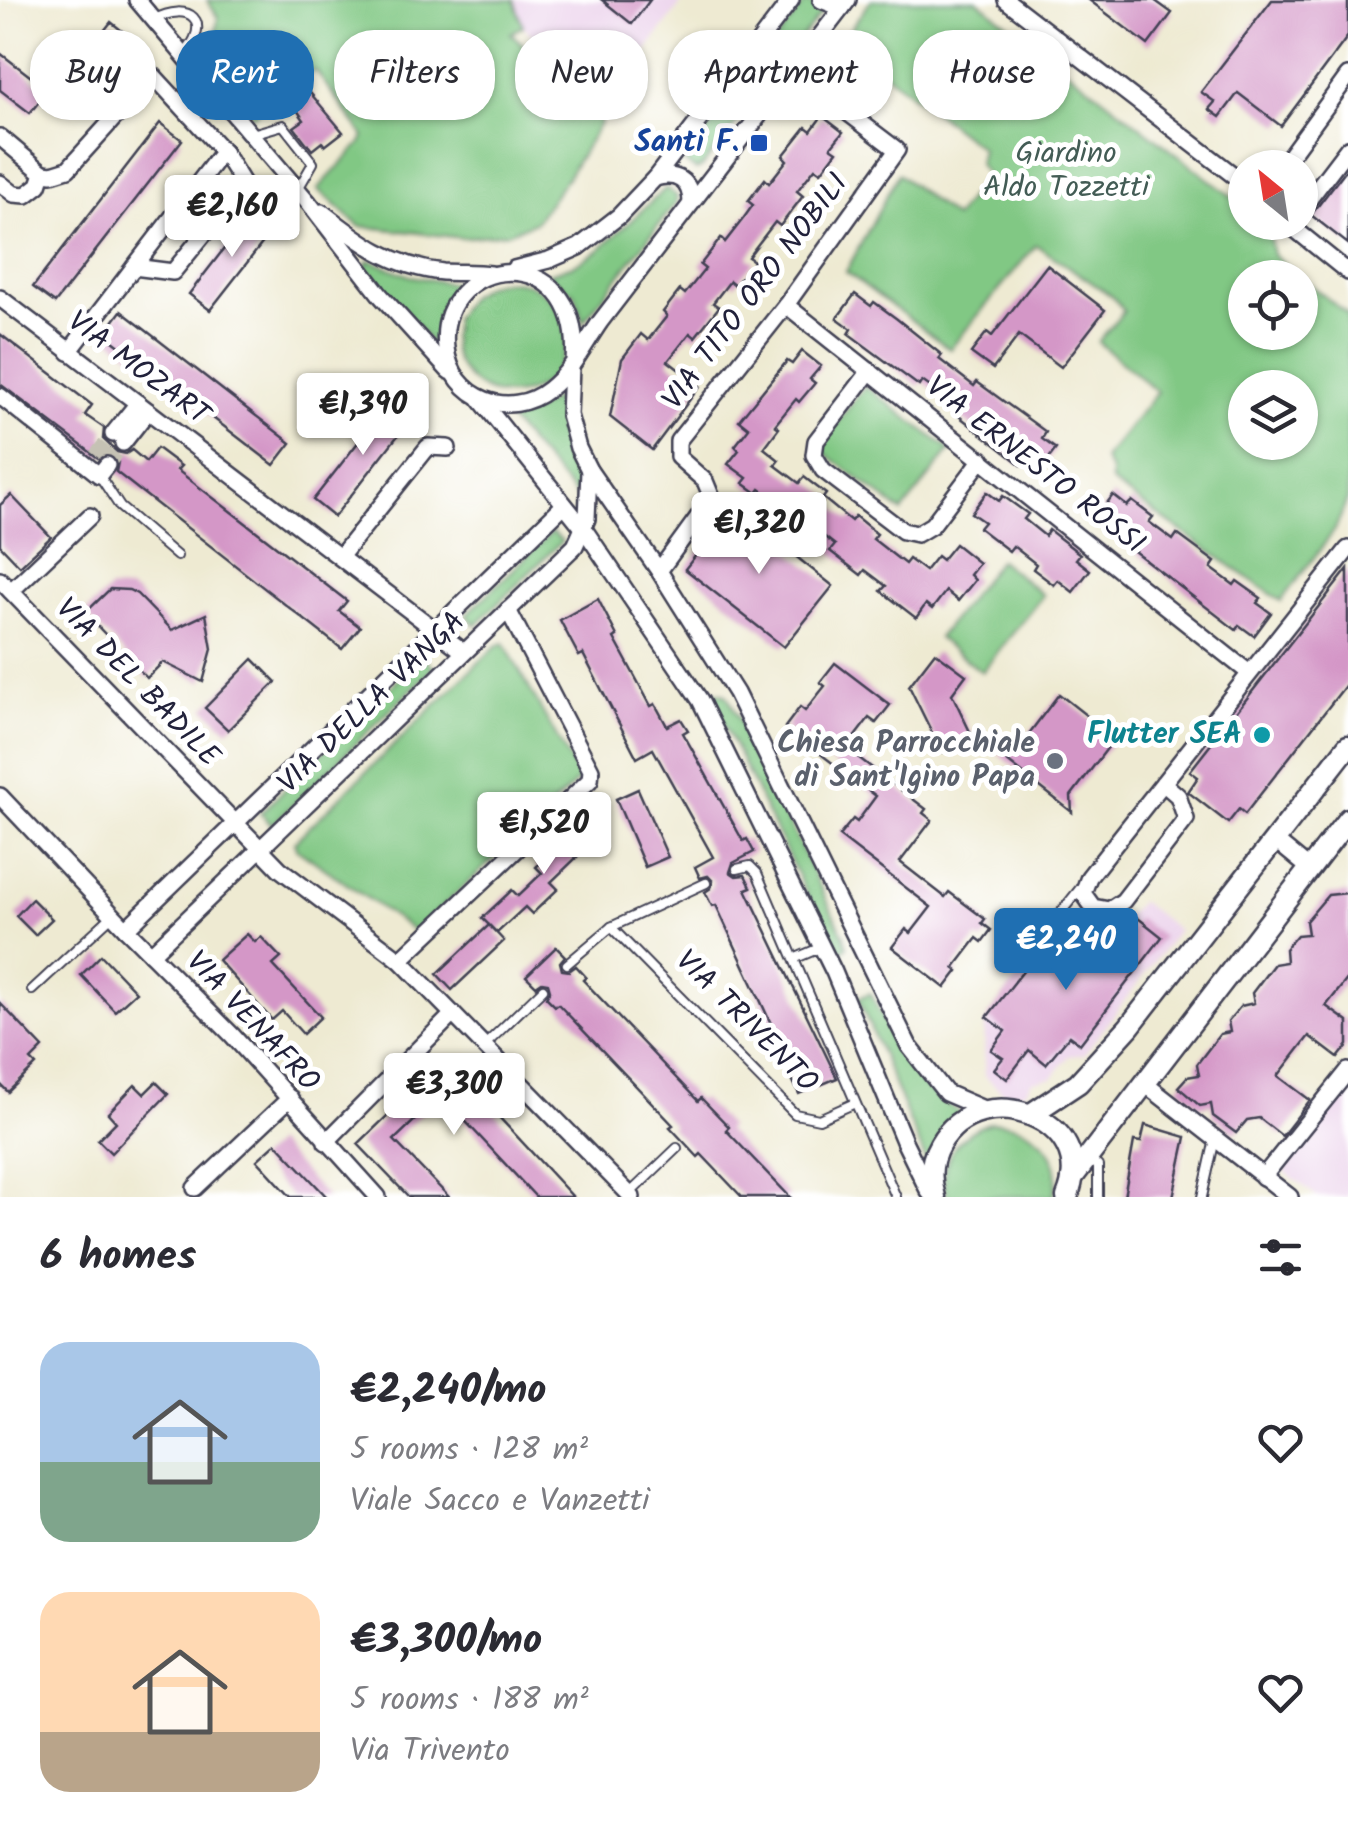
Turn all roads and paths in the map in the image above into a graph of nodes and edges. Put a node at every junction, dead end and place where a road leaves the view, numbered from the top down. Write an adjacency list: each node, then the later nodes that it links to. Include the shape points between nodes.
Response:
1 (138, 0): 6 (street)
2 (791, 0): 21 (street)
3 (821, 0): 5 (street)
4 (1006, 0): 19 (street)
5 (845, 4): 8 (street)
6 (154, 20): 7 (lane, via 186,7); 9 (street)
7 (199, 30)
8 (825, 30)
9 (176, 47)
10 (1348, 76): 17 (street)
11 (237, 120): 14 (street)
12 (755, 120): 26 (street)
13 (858, 120): 32 (street, VIA TITO ORO NOBILI, via 897,150)
14 (250, 135): 24 (street); 24 (lane, via 283,125 312,162)
15 (0, 137): 20 (street)
16 (1348, 148): 23 (street)
17 (1293, 150)
18 (223, 151): 20 (street, via 153,75 68,169); 28 (street); 28 (street, via 244,186 173,272)
19 (1228, 171)
20 (43, 173): 22 (street, via 26,195)
21 (655, 178): 26 (street, via 684,180); 30 (street, via 579,247)
22 (0, 183)
23 (1318, 188)
24 (298, 189): 25 (street)
25 (309, 203): 30 (street, via 396,261); 36 (street)
26 (691, 203): 34 (street)
27 (1311, 240): 29 (street)
28 (134, 267): 33 (street)
29 (1346, 267)
30 (496, 273): 34 (street, via 530,276 557,291 573,320); 36 (street, via 464,292 450,316 445,340)
31 (0, 298): 33 (street, VIA MOZART)
32 (786, 305): 35 (street, VIA ERNESTO ROSSI); 51 (street, VIA TITO ORO NOBILI, via 678,441 678,456 706,481 712,498)
33 (69, 352): 39 (street, VIA MOZART)
34 (573, 364): 38 (street, via 526,402); 44 (street, via 570,423)
35 (870, 370): 42 (street, VIA ERNESTO ROSSI); 42 (street, via 816,441 822,470 903,531 917,534 932,525)
36 (452, 374): 38 (street)
37 (0, 396): 43 (street)
38 (480, 399): 45 (street)
39 (143, 407): 40 (street); 50 (street, VIA MOZART)
40 (118, 439)
41 (448, 448): 50 (street, via 428,447)
42 (982, 459): 57 (street, VIA ERNESTO ROSSI)
43 (97, 466): 49 (lane, via 120,507)
44 (590, 470): 47 (street); 51 (street)
45 (564, 505): 47 (street); 54 (street, VIA DELLA VANGA)
46 (90, 516): 52 (street)
47 (584, 530): 53 (street, VIA DELLA VANGA); 58 (street)
48 (1348, 549): 57 (street)
49 (177, 556)
50 (340, 557): 54 (street, VIA MOZART)
51 (660, 571): 56 (street)
52 (6, 585): 63 (street, VIA DEL BADILE)
53 (508, 610): 55 (street, VIA DELLA VANGA); 78 (street, via 591,770 590,780)
54 (434, 629): 55 (street, VIA MOZART); 63 (street, VIA DELLA VANGA)
55 (464, 652): 65 (street, VIA DELLA VANGA)
56 (722, 671): 58 (street); 77 (street)
57 (1248, 672): 60 (street)
58 (692, 687): 74 (street)
59 (1348, 746): 64 (street)
60 (1163, 783): 68 (street); 68 (street, via 1185,811 1182,828 1114,908 1088,902 1082,893)
61 (0, 796): 70 (street, VIA VENAFRO)
62 (1348, 818): 66 (street)
63 (235, 824): 65 (street, VIA DEL BADILE); 72 (street, VIA DELLA VANGA)
64 (1276, 841): 66 (street); 90 (street, via 1094,1067)
65 (260, 850): 75 (street, VIA DELLA VANGA); 78 (street, VIA DEL BADILE)
66 (1310, 868): 86 (street)
67 (737, 869): 76 (lane, via 754,868)
68 (1089, 877): 73 (lane)
69 (706, 883): 71 (lane)
70 (112, 915): 72 (street, VIA VENAFRO); 82 (lane)
71 (611, 927): 79 (lane); 88 (lane, VIA TRIVENTO, via 795,1114 818,1118)
72 (126, 929): 75 (street, VIA VENAFRO)
73 (1038, 941)
74 (822, 947): 76 (lane); 80 (street)
75 (151, 954): 87 (street, VIA VENAFRO)
76 (796, 958): 88 (lane)
77 (865, 958): 80 (street); 89 (street, via 932,1078 946,1093)
78 (400, 960): 83 (street)
79 (567, 964)
80 (834, 972): 101 (street)
81 (543, 989): 84 (lane)
82 (32, 990)
83 (453, 1014): 84 (street); 92 (street)
84 (484, 1045): 98 (street)
85 (1348, 1071): 95 (street)
86 (1144, 1083): 91 (street); 94 (street)
87 (290, 1098): 92 (street, VIA VENAFRO); 96 (street)
88 (854, 1102): 100 (lane)
89 (988, 1111): 90 (street); 101 (street, via 964,1120 937,1149)
90 (1031, 1114): 97 (street, via 1064,1142)
91 (1216, 1139): 95 (street); 103 (lane)
92 (326, 1142): 99 (street, VIA VENAFRO)
93 (678, 1148): 98 (lane)
94 (1087, 1158): 97 (street); 102 (lane, via 1098,1166)
95 (1263, 1176): 104 (street)
96 (195, 1188)
97 (1070, 1188)
98 (630, 1196)
99 (378, 1197)
100 (896, 1197)
101 (933, 1197)
102 (1098, 1197)
103 (1202, 1197)
104 (1290, 1197)

